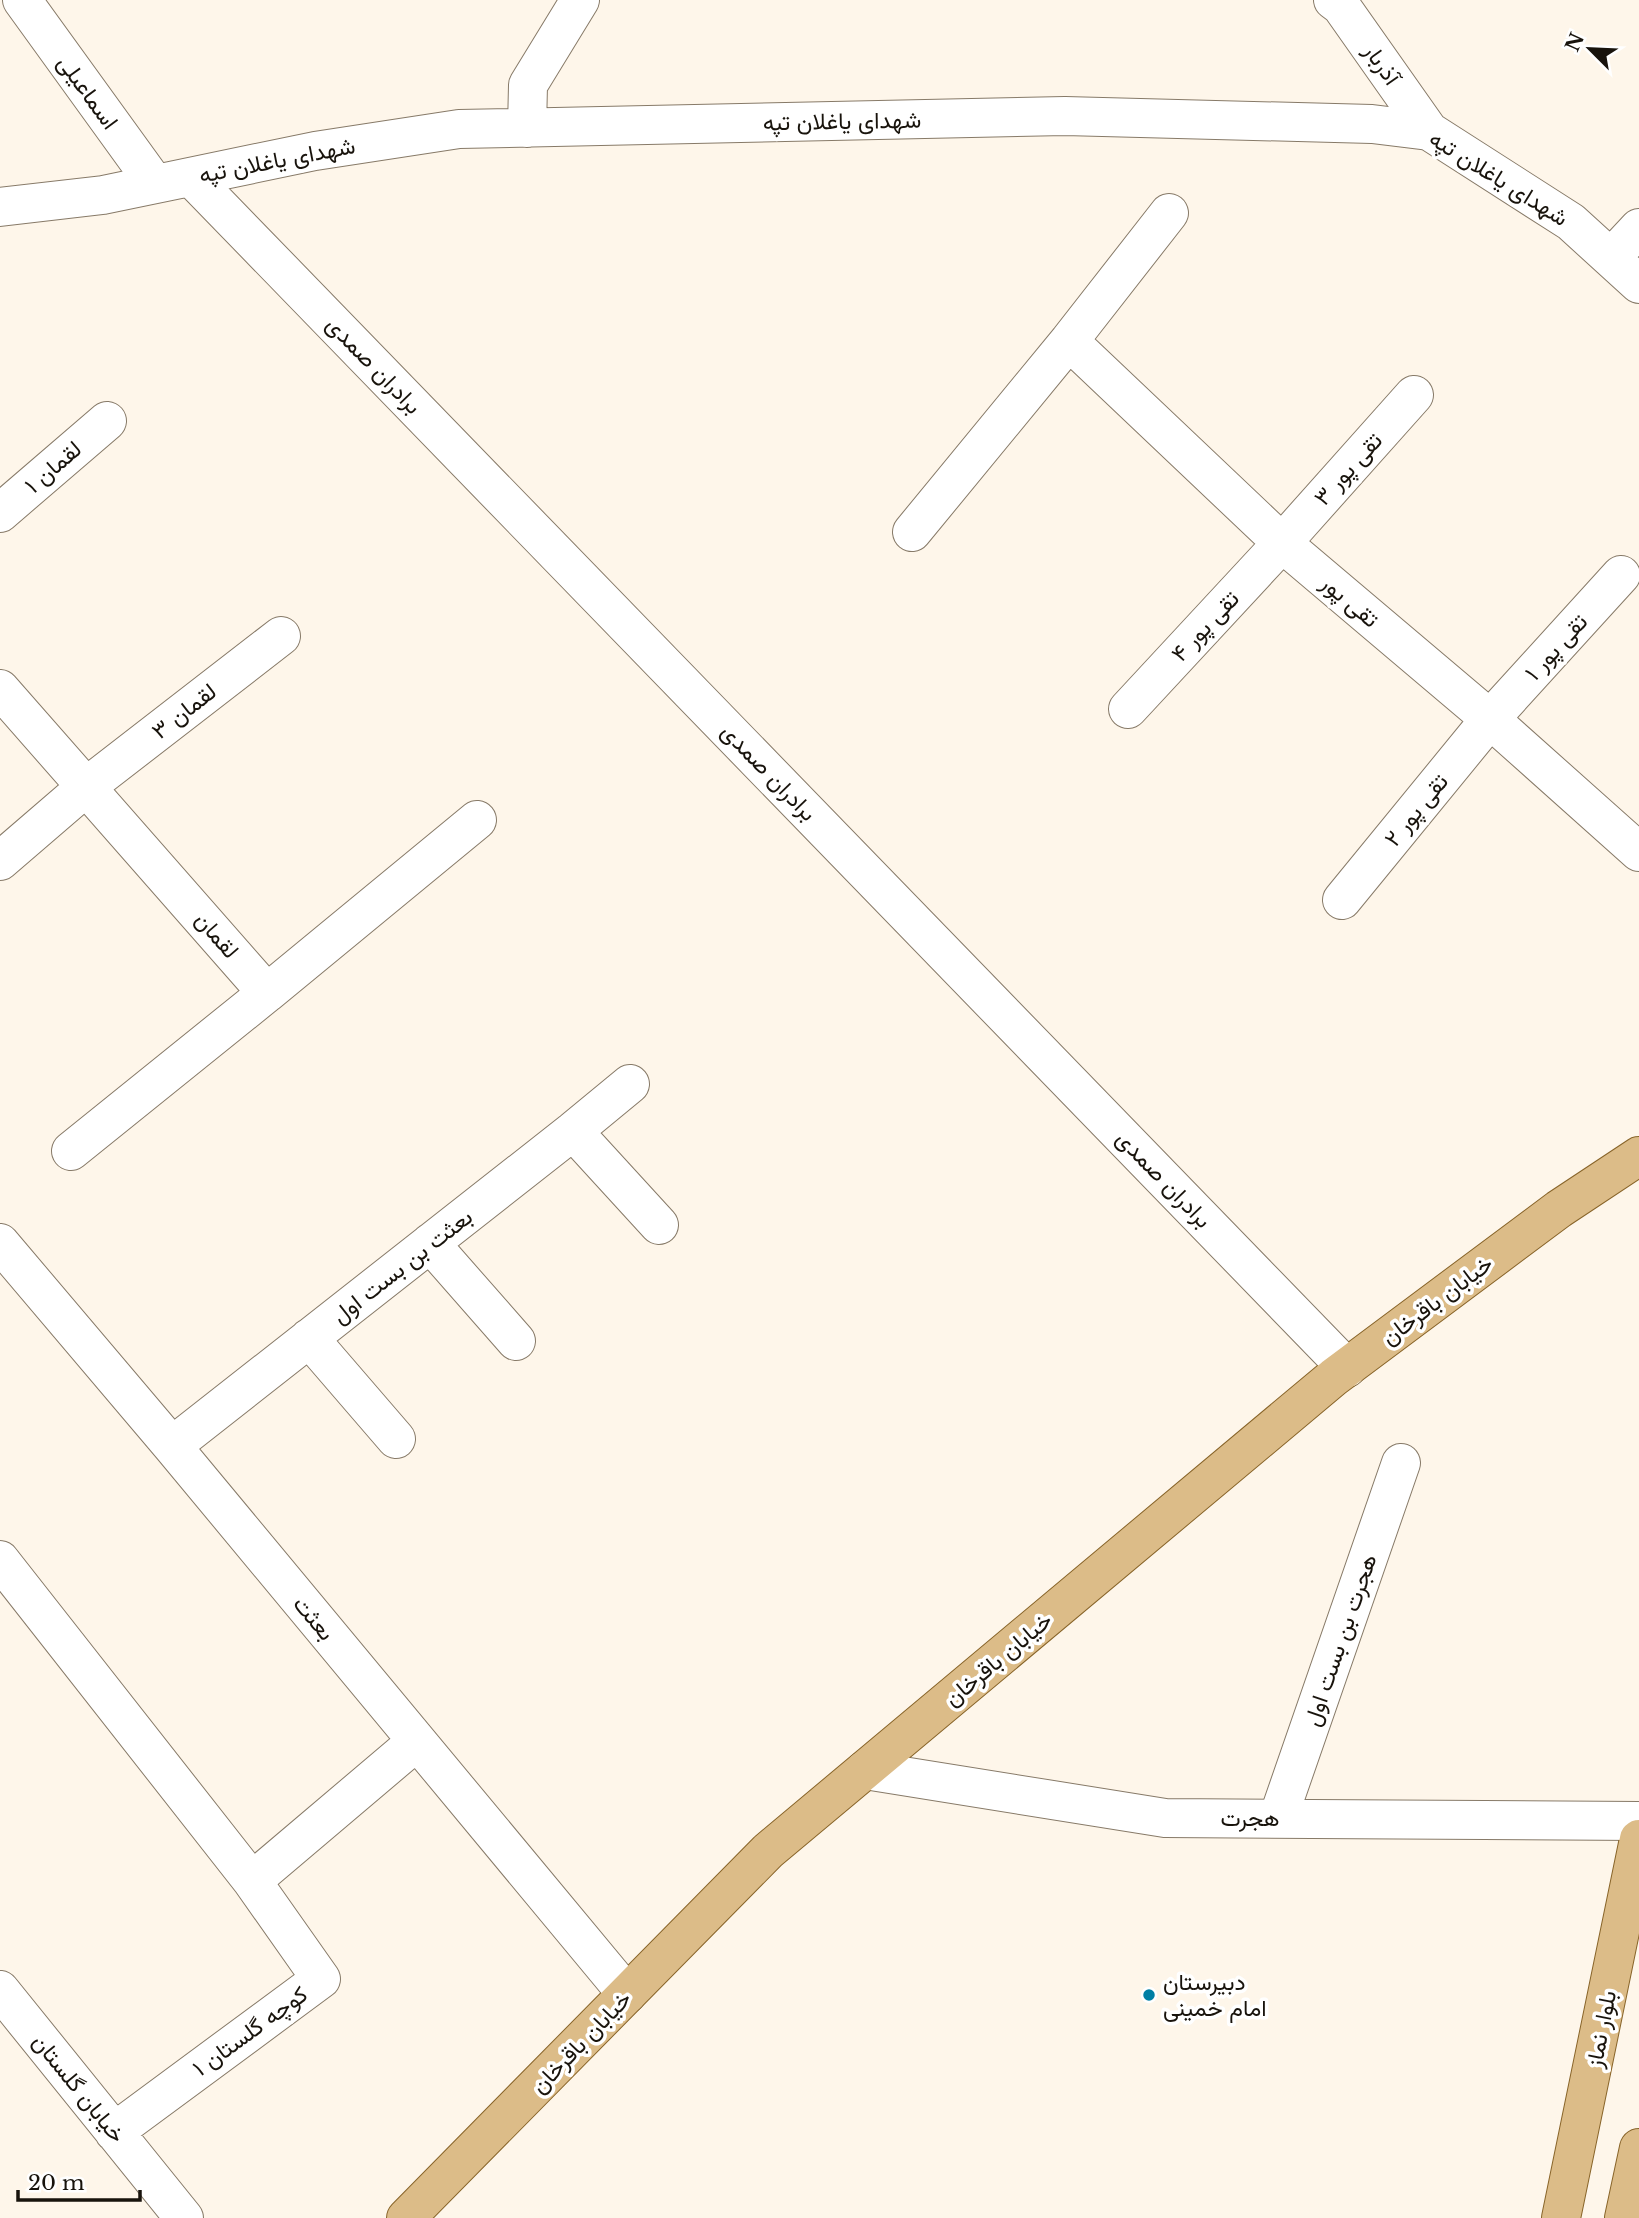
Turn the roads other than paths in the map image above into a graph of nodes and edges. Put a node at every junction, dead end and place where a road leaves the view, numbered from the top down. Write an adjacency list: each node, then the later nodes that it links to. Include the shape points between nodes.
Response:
1 (22, 0): 7 (street, اسماعیلی)
2 (580, 0): 4 (street, via 528,86)
3 (1333, 0): 5 (street, آذربار)
4 (527, 128): 5 (street, شهدای یاغلان تپه, via 1065,116 1372,124); 6 (street, شهدای یاغلان تپه, via 459,129 315,151)
5 (1429, 131): 11 (street, شهدای یاغلان تپه, via 1571,222)
6 (191, 177): 7 (street, شهدای یاغلان تپه); 39 (street, برادران صمدی)
7 (155, 184): 8 (street, شهدای یاغلان تپه)
8 (0, 207)
9 (1169, 213): 13 (street)
10 (1639, 228): 11 (street)
11 (1611, 258): 12 (street, شهدای یاغلان تپه)
12 (1639, 284)
13 (1069, 341): 17 (street); 18 (street, تقی پور)
14 (1414, 395): 18 (street, تقی پور ۳)
15 (107, 421): 16 (street, لقمان ۱)
16 (0, 513)
17 (912, 533)
18 (1282, 543): 22 (street, تقی پور ۴); 23 (street, تقی پور)
19 (1621, 575): 23 (street, تقی پور ۱)
20 (281, 636): 24 (street, لقمان ۳)
21 (0, 689): 24 (street, لقمان)
22 (1128, 709)
23 (1490, 719): 26 (street, تقی پور); 28 (street, تقی پور ۲)
24 (86, 787): 27 (street, لقمان ۳); 29 (street, لقمان)
25 (477, 820): 29 (street)
26 (1639, 852)
27 (0, 861)
28 (1342, 901)
29 (267, 993): 32 (street)
30 (631, 1084): 31 (street, بعثت بن بست اول)
31 (573, 1132): 34 (street); 36 (street, بعثت بن بست اول)
32 (71, 1151)
33 (1639, 1156): 39 (main road, خیابان باقرخان, via 1559,1209)
34 (659, 1224)
35 (0, 1243): 41 (street, بعثت)
36 (430, 1243): 37 (street, بعثت بن بست اول); 38 (street)
37 (309, 1338): 40 (street); 41 (street, بعثت بن بست اول)
38 (516, 1341)
39 (1347, 1368): 45 (main road, خیابان باقرخان)
40 (396, 1439)
41 (172, 1446): 44 (street, بعثت)
42 (1401, 1463): 46 (street, هجرت بن بست اول)
43 (0, 1559): 49 (street)
44 (416, 1742): 49 (street); 51 (street, بعثت)
45 (865, 1770): 46 (street, هجرت, via 1165,1818); 51 (main road, خیابان باقرخان, via 768,1851)
46 (1278, 1818): 47 (street, هجرت)
47 (1639, 1821)
48 (1639, 1839): 56 (main road, بلوار نماز)
49 (253, 1881): 52 (street, کوچه گلستان ۱, via 321,1979)
50 (0, 1990): 52 (street, خیابان گلستان)
51 (627, 1994): 55 (main road, خیابان باقرخان)
52 (114, 2132): 54 (street, خیابان گلستان)
53 (1639, 2148): 57 (main road)
54 (184, 2218)
55 (406, 2218)
56 (1561, 2218)
57 (1624, 2218)

